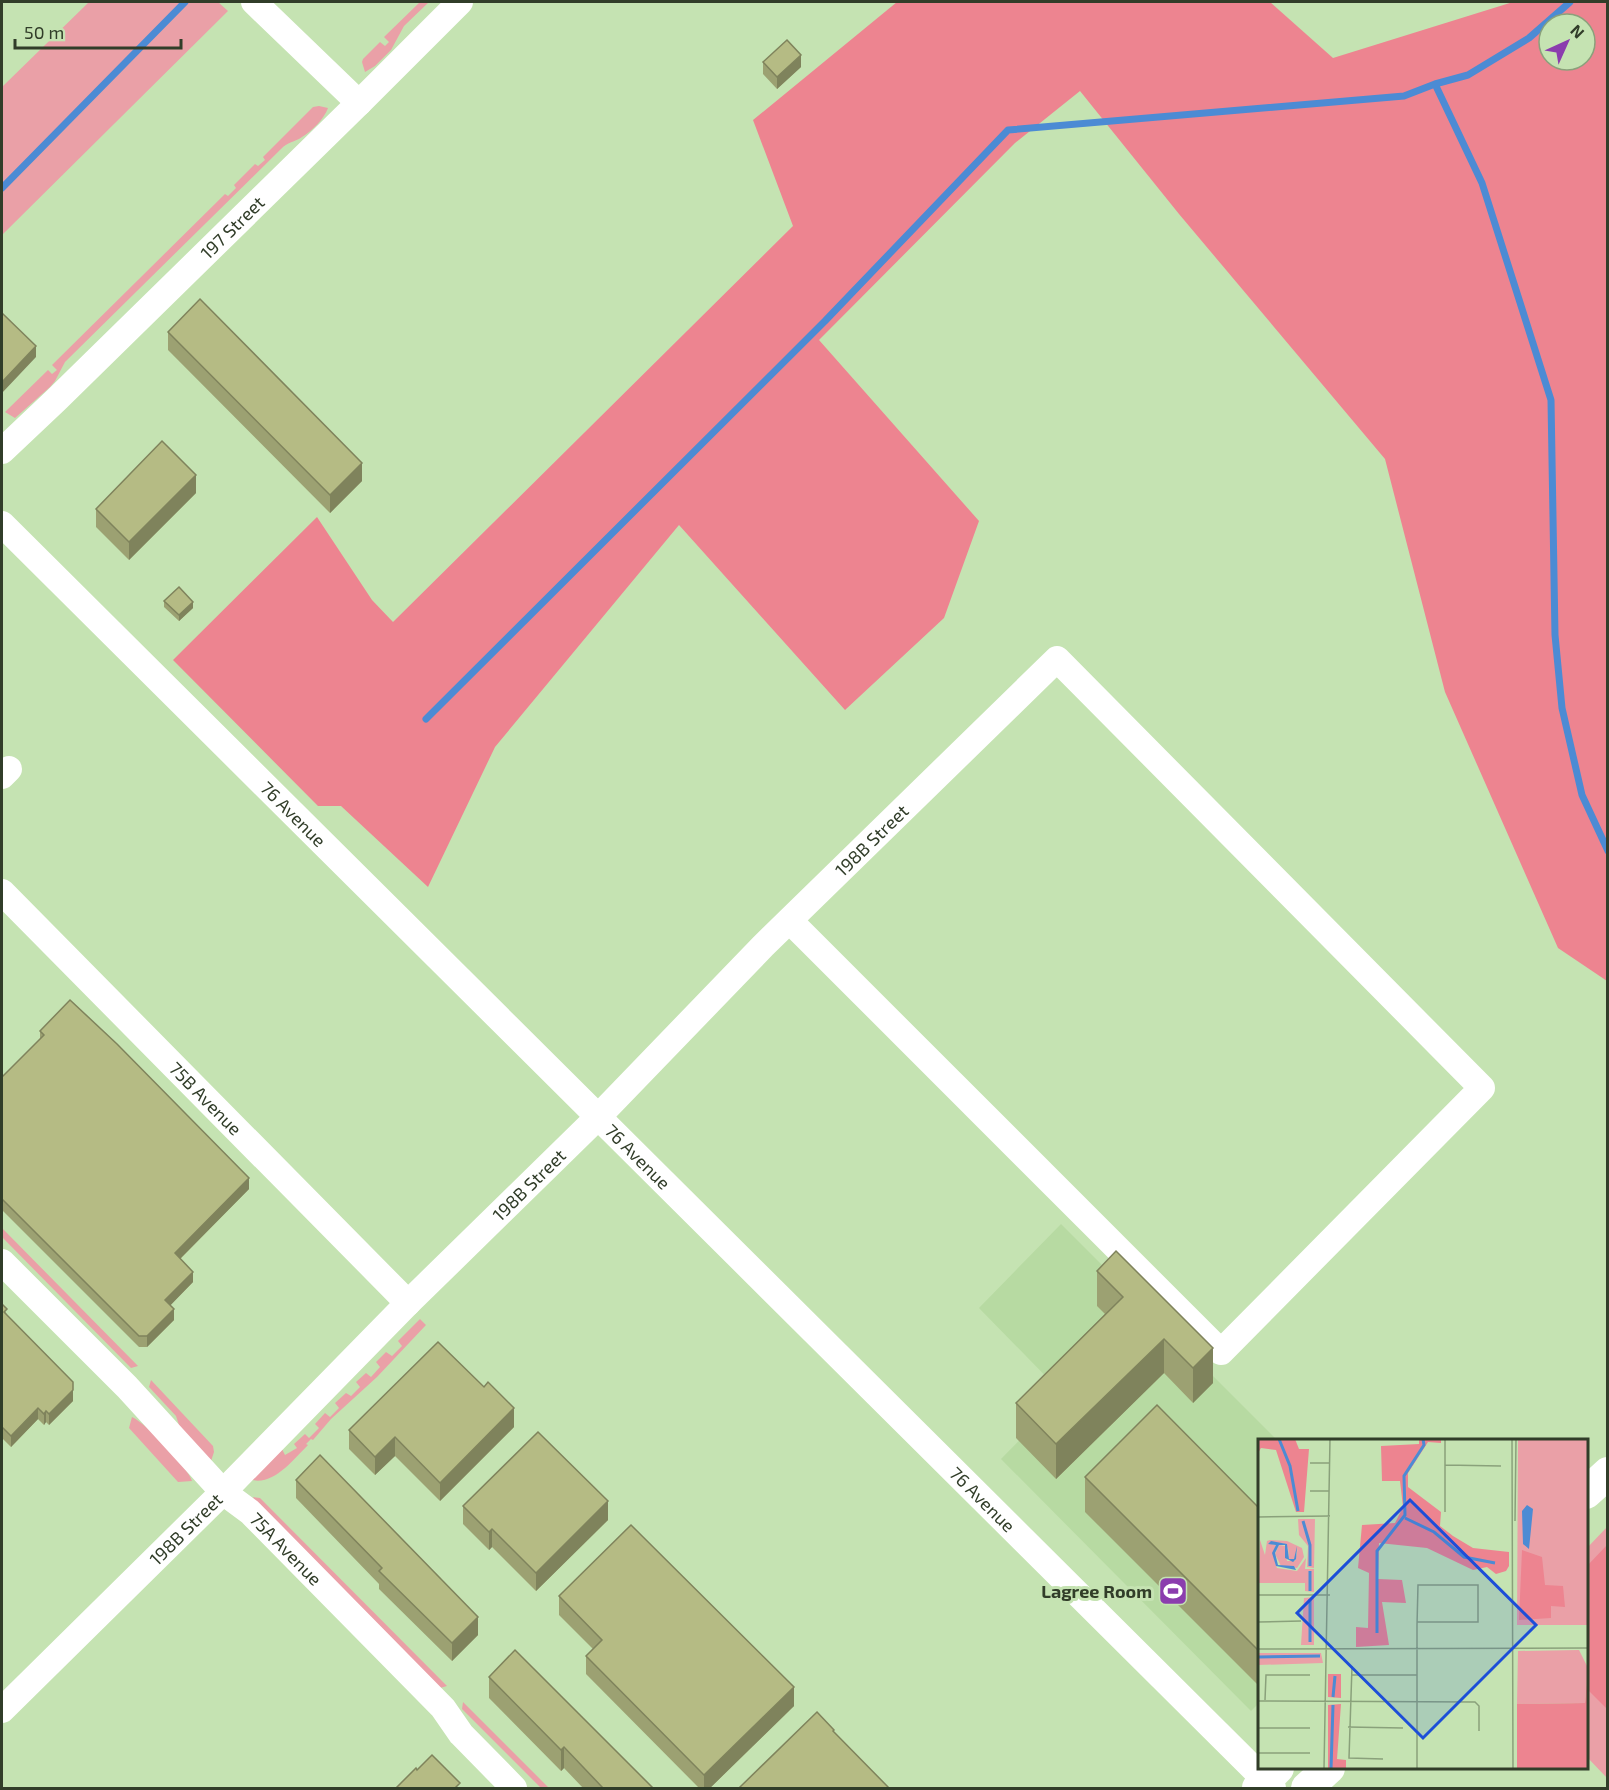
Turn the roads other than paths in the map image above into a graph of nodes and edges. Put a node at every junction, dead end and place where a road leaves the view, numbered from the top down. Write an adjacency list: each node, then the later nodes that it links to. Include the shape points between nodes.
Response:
1 (254, 2): 3 (street)
2 (460, 2): 3 (street, 197 Street)
3 (359, 103): 4 (street, 197 Street)
4 (2, 452)
5 (2, 524): 8 (street, 76 Avenue)
6 (2, 892): 10 (street, 75B Avenue)
7 (790, 921): 7 (street, 198B Street, via 1057,659 1482,1088 1221,1352); 8 (street, 198B Street)
8 (597, 1118): 10 (street, 198B Street); 16 (street, 76 Avenue)
9 (2, 1262): 12 (street, 75A Avenue, via 127,1387)
10 (408, 1304): 12 (street, 198B Street)
11 (1608, 1473): 13 (main road)
12 (223, 1492): 14 (street, 198B Street); 17 (street, 75A Avenue, via 250,1512 426,1691)
13 (1588, 1492)
14 (2, 1710)
15 (1327, 1769): 18 (main road)
16 (1269, 1781)
17 (514, 1788)
18 (1307, 1788)

